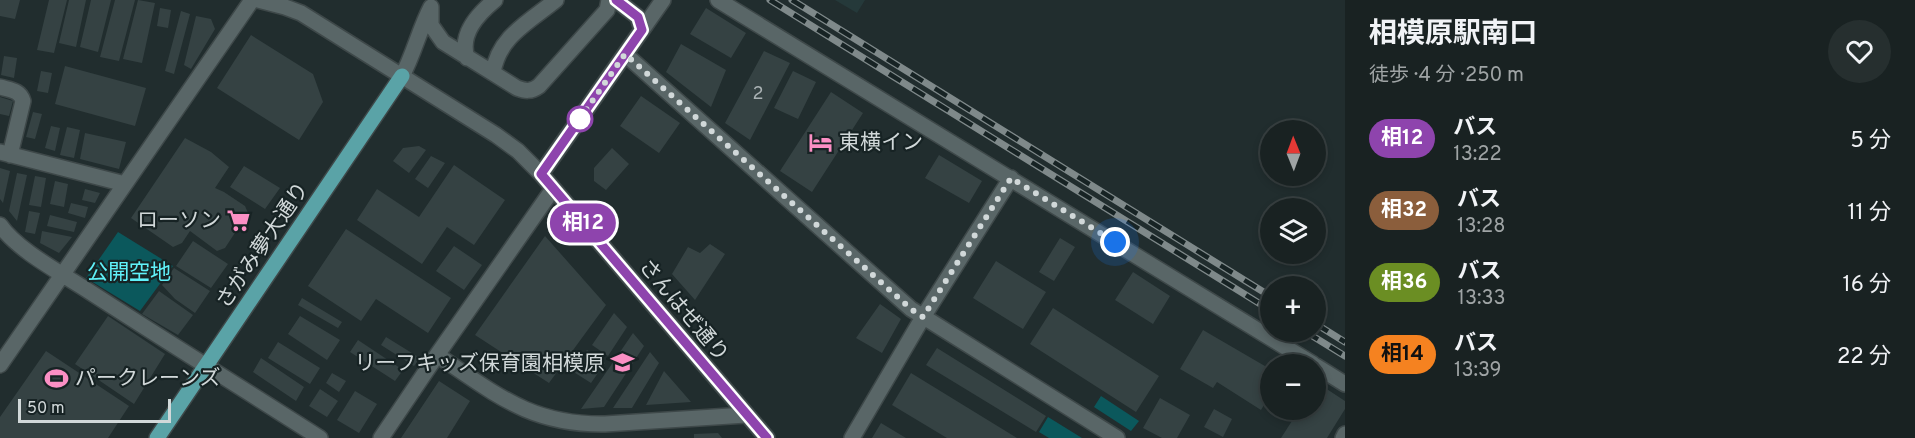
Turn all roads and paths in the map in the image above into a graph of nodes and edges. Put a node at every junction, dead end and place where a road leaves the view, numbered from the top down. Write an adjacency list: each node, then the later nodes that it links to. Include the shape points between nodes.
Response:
1 (252, 0): 19 (street)
2 (258, 0): 14 (street, さんはぜ通り, via 301,14)
3 (495, 0): 12 (street, via 472,24 466,44)
4 (556, 0): 13 (street, via 506,40 496,56)
5 (609, 0): 13 (street, via 607,10 534,90 517,88)
6 (616, 0): 10 (street, via 638,17)
7 (663, 0): 10 (street)
8 (718, 0): 18 (street)
9 (433, 3): 12 (street, via 431,25 437,35); 14 (street)
10 (642, 30): 11 (street)
11 (625, 54): 17 (street); 23 (street)
12 (468, 58): 13 (street)
13 (493, 73)
14 (402, 76): 17 (street, さんはぜ通り, via 496,135); 27 (main road, さがみ夢大通り)
15 (0, 87): 16 (street, via 17,92 23,101)
16 (5, 154): 19 (street)
17 (541, 174): 20 (street, さんはぜ通り)
18 (1011, 178): 23 (street); 24 (street)
19 (125, 184): 22 (street)
20 (553, 189): 25 (street); 30 (street, さんはぜ通り)
21 (0, 225): 22 (street, via 9,238)
22 (63, 274): 26 (street); 27 (street)
23 (923, 317): 35 (street); 36 (street)
24 (1296, 354)
25 (437, 355): 30 (street, via 512,404 559,421 605,424); 33 (street)
26 (0, 365)
27 (206, 366): 31 (main road, さがみ夢大通り); 32 (street)
28 (1326, 372): 29 (street)
29 (1345, 384)
30 (746, 415): 34 (street, さんはぜ通り)
31 (157, 438)
32 (320, 438)
33 (381, 438)
34 (766, 438)
35 (852, 438)
36 (1117, 438)

